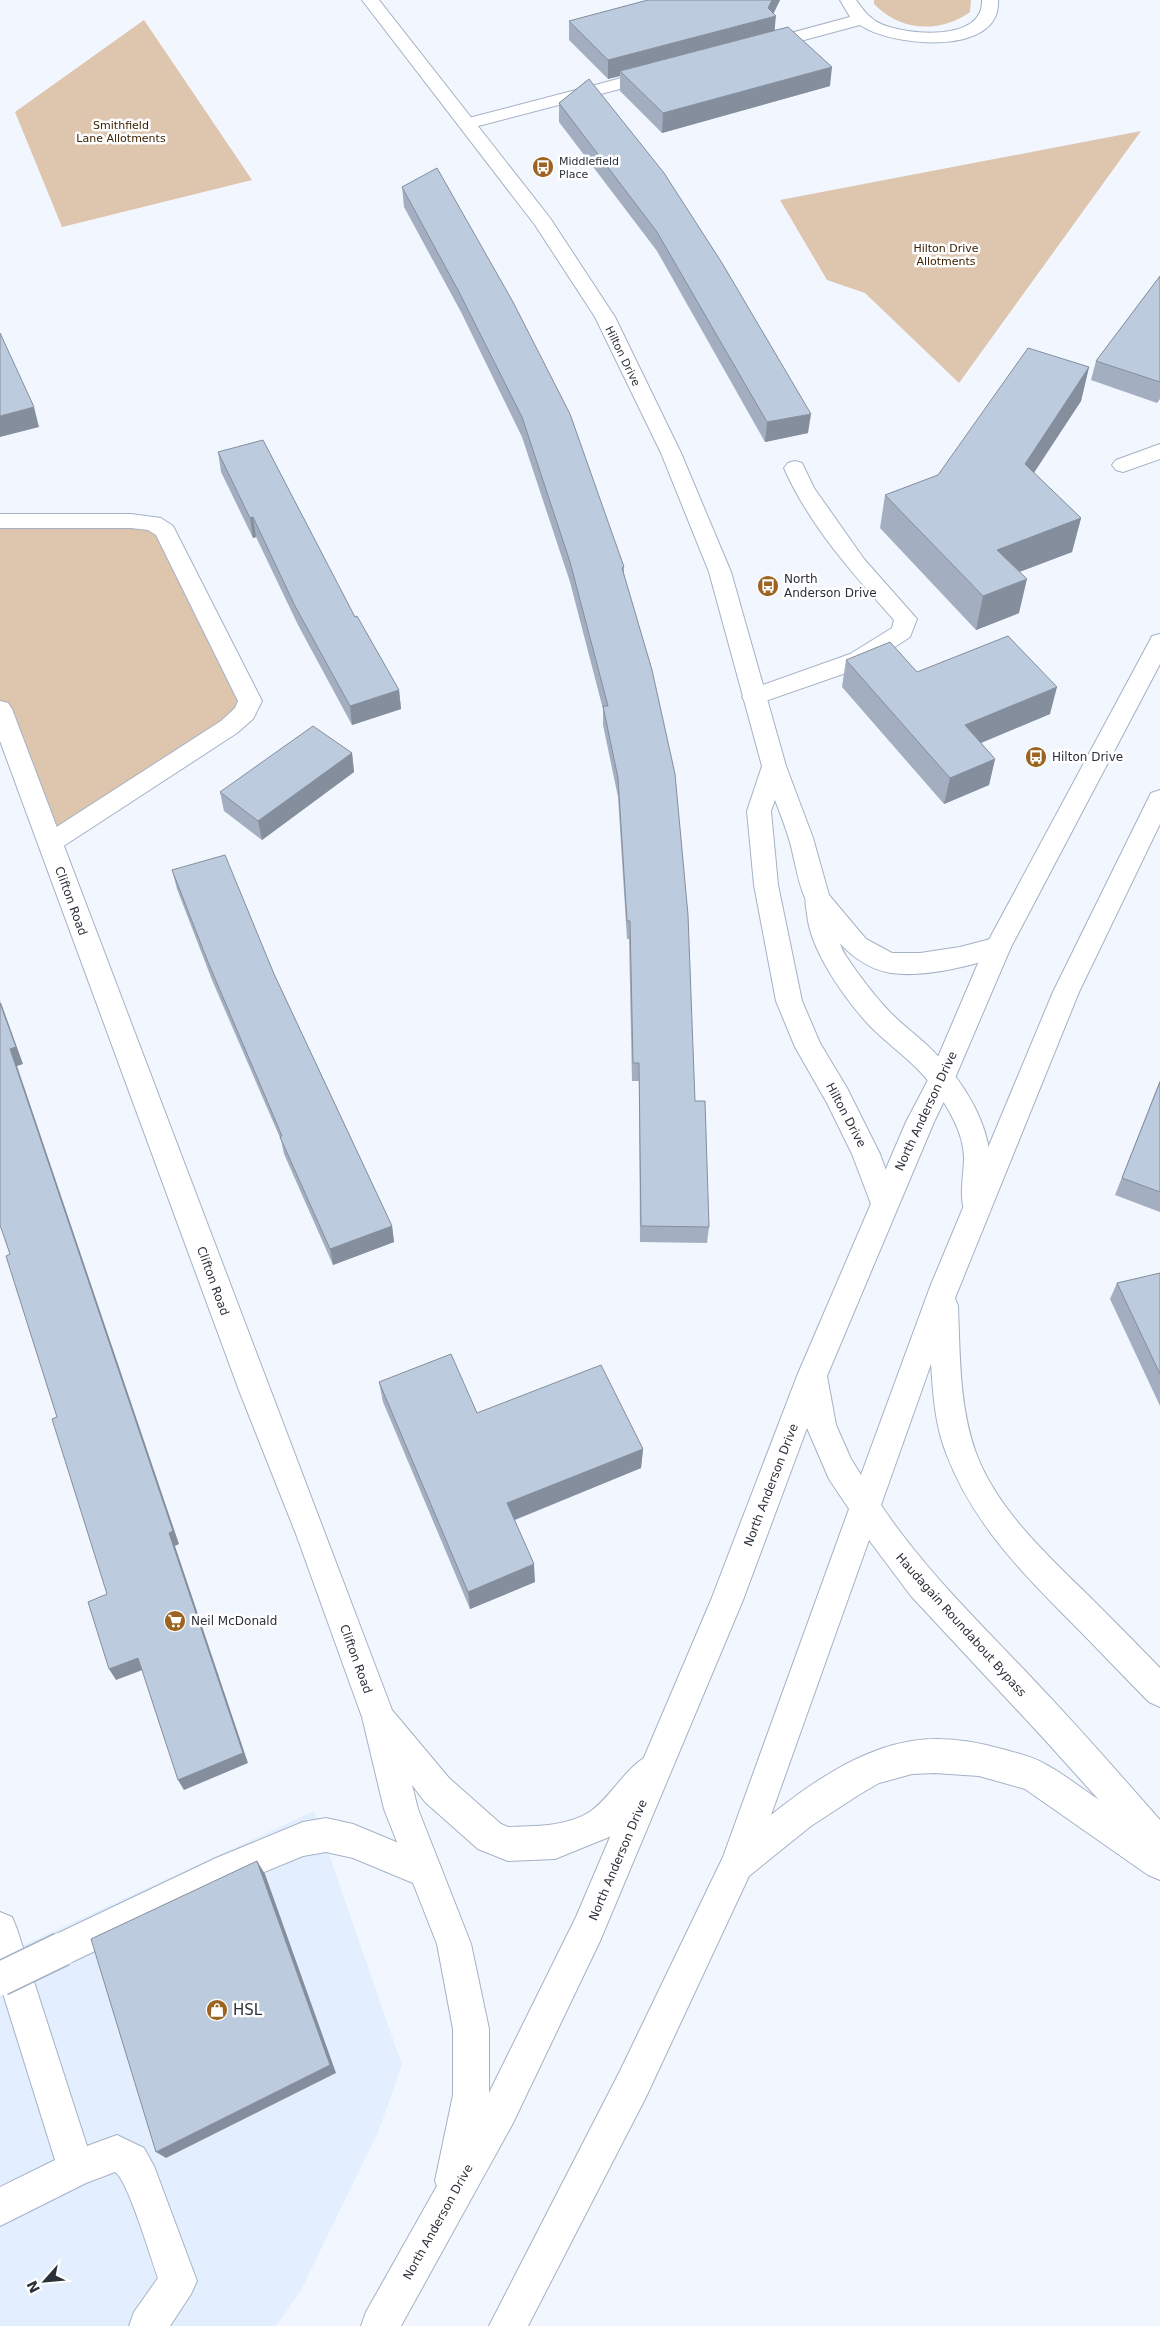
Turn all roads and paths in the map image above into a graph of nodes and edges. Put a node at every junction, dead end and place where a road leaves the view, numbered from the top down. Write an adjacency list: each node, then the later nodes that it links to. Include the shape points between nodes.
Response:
1 (370, 0): 7 (street, Hilton Drive)
2 (848, 0): 4 (street)
3 (990, 0): 4 (street, via 990,11 983,22 948,37 900,36 878,30)
4 (860, 20): 5 (street)
5 (746, 50)
6 (669, 70): 7 (street)
7 (467, 124): 13 (street, Hilton Drive, via 543,222 604,317 670,453 720,572)
8 (1160, 451): 9 (street)
9 (1123, 465)
10 (795, 468): 13 (street, via 804,489 856,564 906,619 902,632 858,660)
11 (0, 521): 17 (street, via 153,523 164,531 250,701 245,713 229,727)
12 (1160, 642): 19 (street, North Anderson Drive)
13 (754, 697): 15 (street, Hilton Drive)
14 (0, 709): 17 (street, Clifton Road)
15 (774, 766): 18 (street, Hilton Drive, via 801,838); 21 (street, Hilton Drive, via 759,811 766,885 790,1001 808,1047 866,1154)
16 (1160, 799): 22 (street, via 1066,992)
17 (50, 843): 27 (street, Clifton Road)
18 (817, 898): 19 (street, Hilton Drive, via 857,946 891,963 920,963); 20 (street, via 823,932 834,959 878,1017)
19 (998, 947): 20 (street, North Anderson Drive)
20 (942, 1078): 21 (street, North Anderson Drive); 22 (street, via 974,1136 978,1156)
21 (884, 1204): 24 (street, North Anderson Drive)
22 (976, 1206): 23 (street)
23 (944, 1287): 25 (street); 26 (street, via 945,1358 953,1425 970,1472 1021,1550)
24 (812, 1376): 25 (street, Haudagain Roundabout Bypass, via 831,1451); 28 (street, North Anderson Drive, via 727,1600)
25 (865, 1508): 29 (street, Haudagain Roundabout Bypass, via 922,1585 1057,1728); 31 (street)
26 (1160, 1691)
27 (378, 1717): 28 (street, Clifton Road, via 442,1796 490,1837 508,1844 554,1842 602,1823); 32 (street, Clifton Road, via 401,1809)
28 (659, 1764): 37 (street, North Anderson Drive, via 549,2012)
29 (1160, 1845)
30 (1160, 1863): 31 (street, via 1033,1775 979,1758 935,1756 912,1757 872,1769 799,1814)
31 (737, 1864): 40 (street, via 634,2084)
32 (425, 1871): 34 (street, bridge, via 352,1841 326,1834 303,1839 228,1870); 37 (street, Clifton Road, via 454,1944 471,2029 470,2095)
33 (0, 1929): 35 (street)
34 (0, 1979)
35 (76, 2169): 36 (street); 38 (street, via 117,2153 131,2161 141,2179 178,2281)
36 (0, 2207)
37 (448, 2207): 39 (street, North Anderson Drive)
38 (148, 2326)
39 (380, 2326)
40 (508, 2326)

